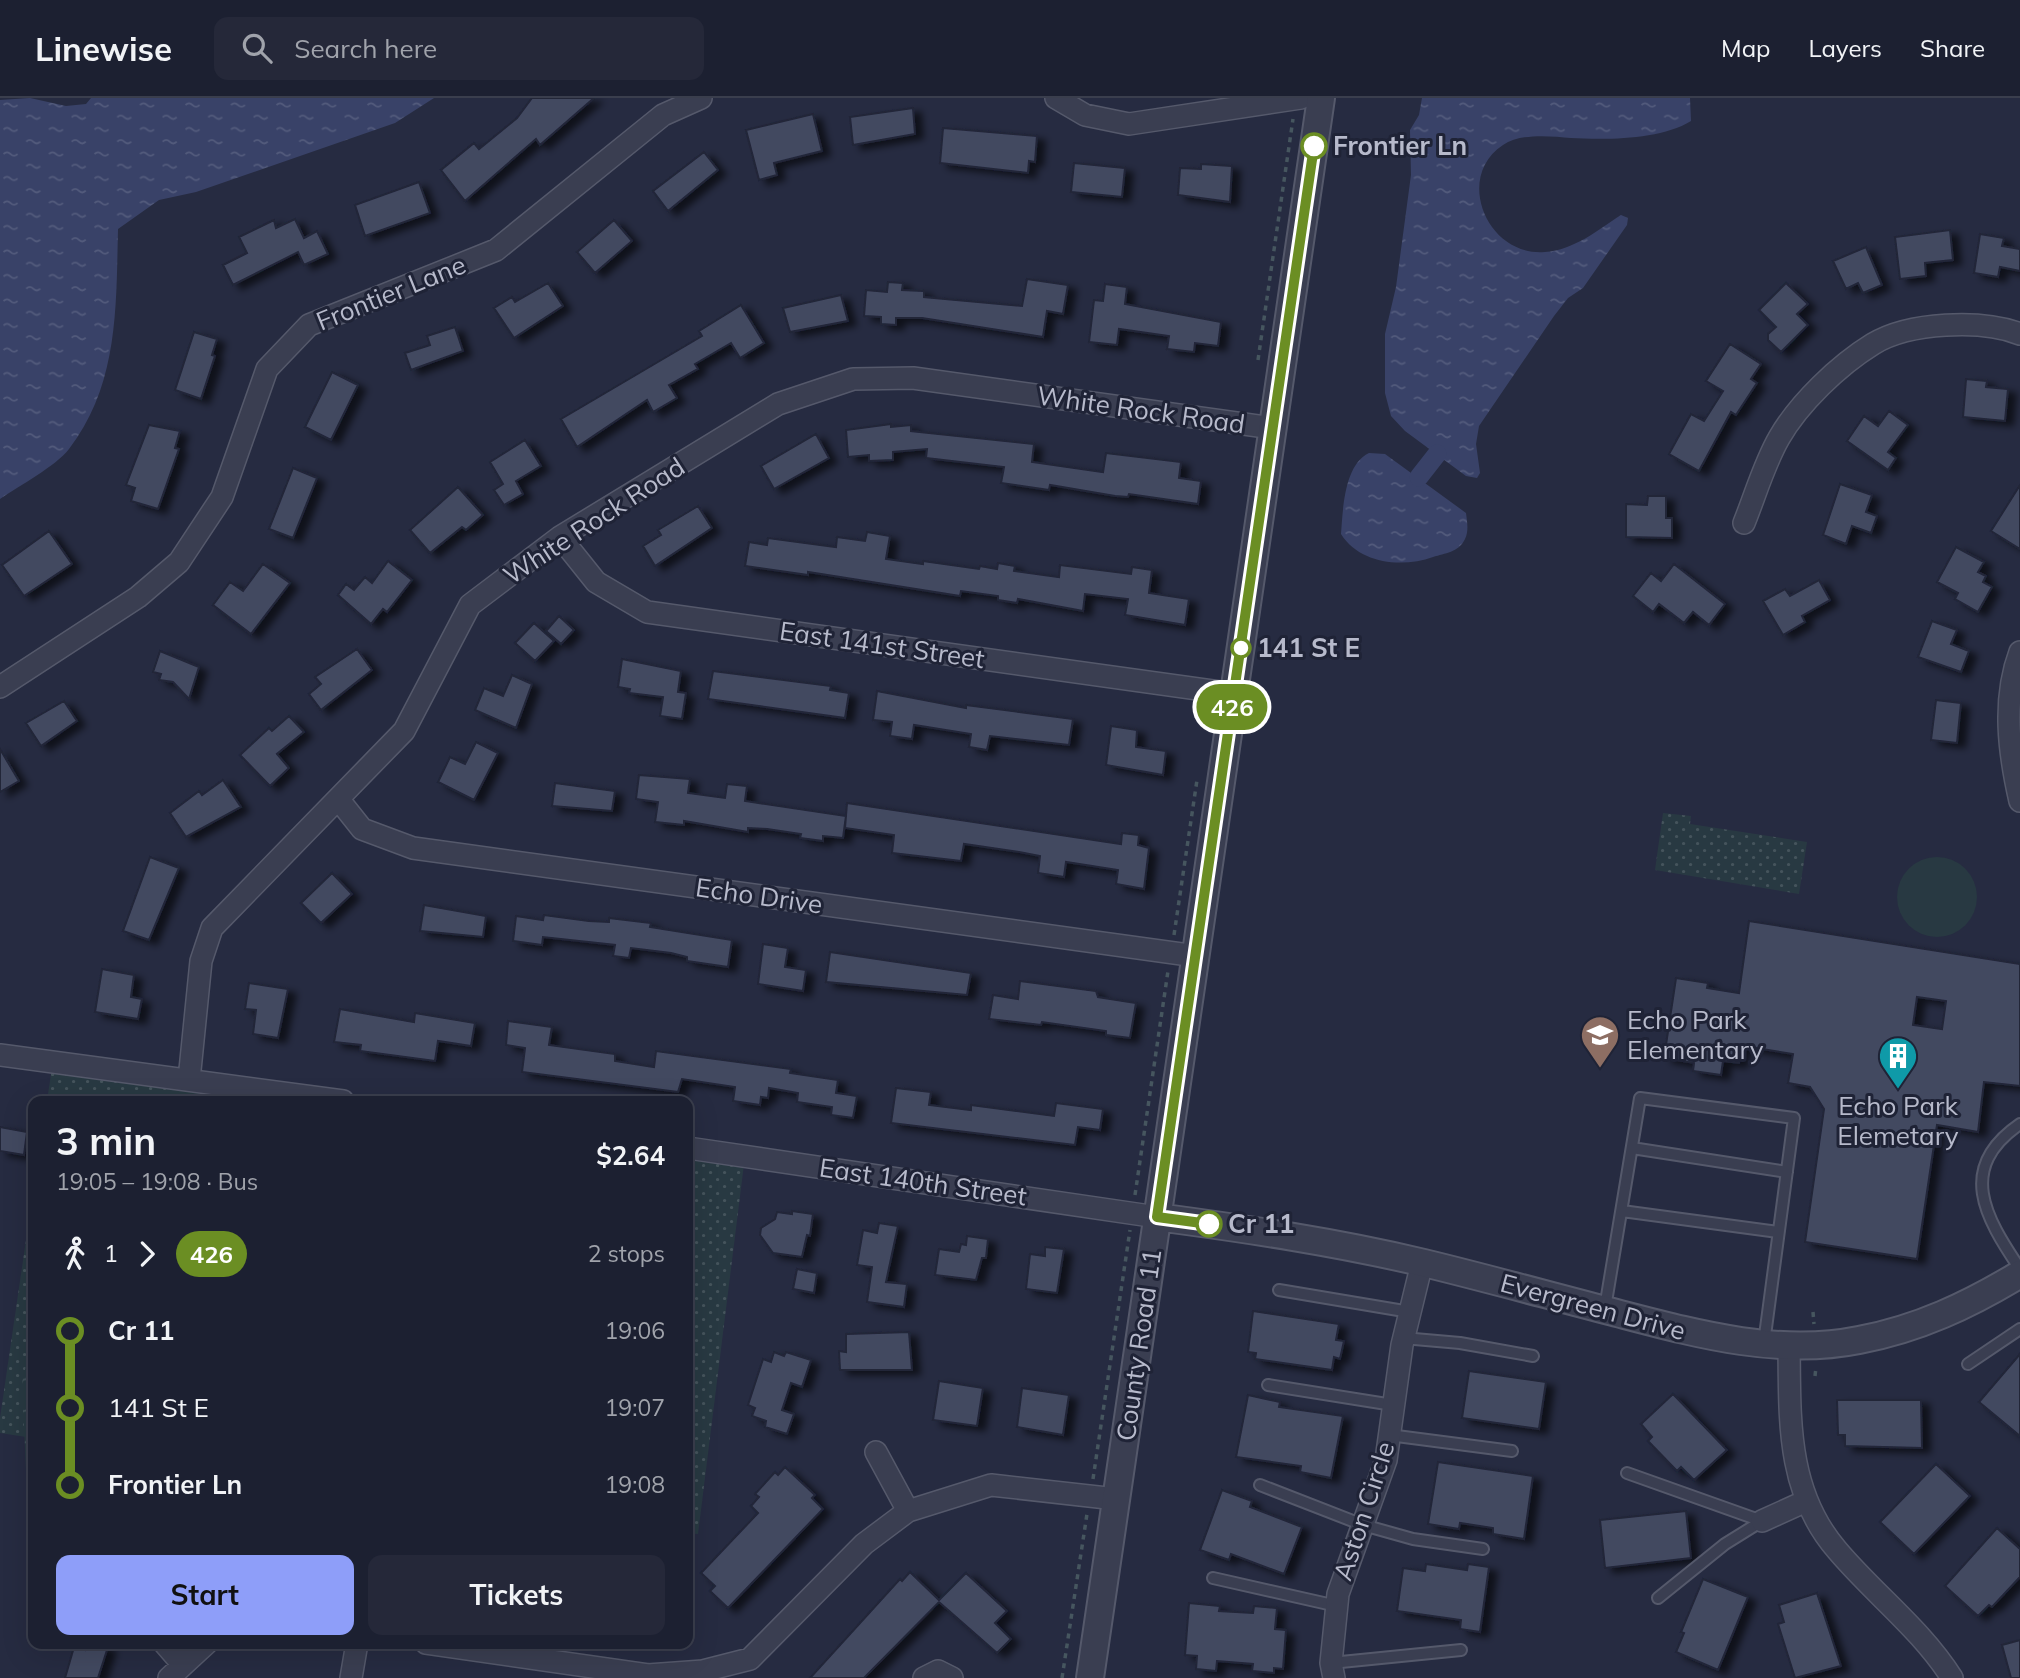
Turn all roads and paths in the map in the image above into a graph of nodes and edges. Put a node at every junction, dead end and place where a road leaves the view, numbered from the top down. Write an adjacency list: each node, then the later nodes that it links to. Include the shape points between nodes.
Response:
1 (701, 98): 11 (street, Frontier Lane, via 663,115 496,250 309,325 267,369 222,497 179,562 138,597)
2 (1056, 98): 3 (street, via 1085,115 1129,124)
3 (1298, 98): 6 (path)
4 (1321, 98): 7 (street, County Road 11)
5 (2020, 334): 8 (street, via 2002,327 1938,324 1875,342 1826,379 1779,438)
6 (1257, 370)
7 (1273, 428): 9 (street, White Rock Road, via 913,378 853,379 778,404); 12 (street, County Road 11)
8 (1744, 523)
9 (560, 537): 12 (street, East 141st Street, via 596,582 648,612); 14 (street, White Rock Road, via 470,605 404,732)
10 (2020, 652): 15 (street, via 2012,672 2008,751)
11 (0, 687)
12 (1234, 694): 16 (street, County Road 11)
13 (1198, 773): 16 (path)
14 (339, 800): 16 (street, Echo Drive, via 362,829 413,848); 18 (street, White Rock Road, via 212,928 201,961)
15 (2020, 801)
16 (1183, 954): 25 (street, County Road 11); 25 (path)
17 (0, 1055): 18 (street)
18 (189, 1080): 19 (street)
19 (306, 1096)
20 (2020, 1124): 28 (lane, via 1989,1154 1980,1180 1992,1223)
21 (1632, 1148): 23 (lane); 23 (lane, via 1640,1098 1794,1118); 24 (lane)
22 (693, 1149): 25 (street, East 140th Street)
23 (1787, 1172): 26 (lane)
24 (1622, 1211): 26 (lane); 30 (lane)
25 (1145, 1215): 27 (street, Evergreen Drive, via 1293,1235); 44 (path); 45 (street, County Road 11)
26 (1778, 1232): 34 (lane)
27 (1422, 1263): 30 (street, Evergreen Drive); 31 (street, Aston Circle)
28 (2020, 1272): 34 (street, Evergreen Drive, via 1982,1297 1928,1322 1857,1341)
29 (1279, 1290): 31 (lane)
30 (1605, 1310): 34 (street, Evergreen Drive, via 1712,1338)
31 (1410, 1312): 33 (street, Aston Circle)
32 (2020, 1329): 36 (lane)
33 (1404, 1338): 35 (lane); 38 (street, Aston Circle)
34 (1776, 1344): 46 (street, via 1790,1439)
35 (1533, 1356)
36 (1968, 1364)
37 (1268, 1385): 38 (lane)
38 (1394, 1405): 39 (street, Aston Circle)
39 (1389, 1436): 40 (lane); 49 (street, Aston Circle, via 1386,1460)
40 (1512, 1451)
41 (876, 1452): 47 (street)
42 (1627, 1473): 48 (lane)
43 (1260, 1485): 49 (lane)
44 (1090, 1496): 45 (street); 47 (street, via 991,1485); 65 (path)
45 (1116, 1500): 66 (street, County Road 11)
46 (1806, 1501): 48 (street); 67 (street, via 1835,1549 1937,1654)
47 (908, 1511): 59 (street, via 864,1544)
48 (1762, 1521): 52 (lane, via 1725,1544)
49 (1363, 1525): 50 (lane, via 1413,1539); 53 (street, Aston Circle)
50 (1483, 1549)
51 (1213, 1578): 53 (lane)
52 (1658, 1598)
53 (1337, 1606): 60 (street, Aston Circle)
54 (167, 1649): 61 (street)
55 (200, 1649): 61 (street)
56 (356, 1649): 62 (street)
57 (468, 1649): 59 (street, via 648,1675)
58 (1461, 1650): 60 (lane)
59 (754, 1668)
60 (1333, 1670)
61 (176, 1671)
62 (351, 1678)
63 (924, 1678): 64 (street, via 938,1671)
64 (952, 1678)
65 (1062, 1678)
66 (1090, 1678)
67 (1952, 1678)

